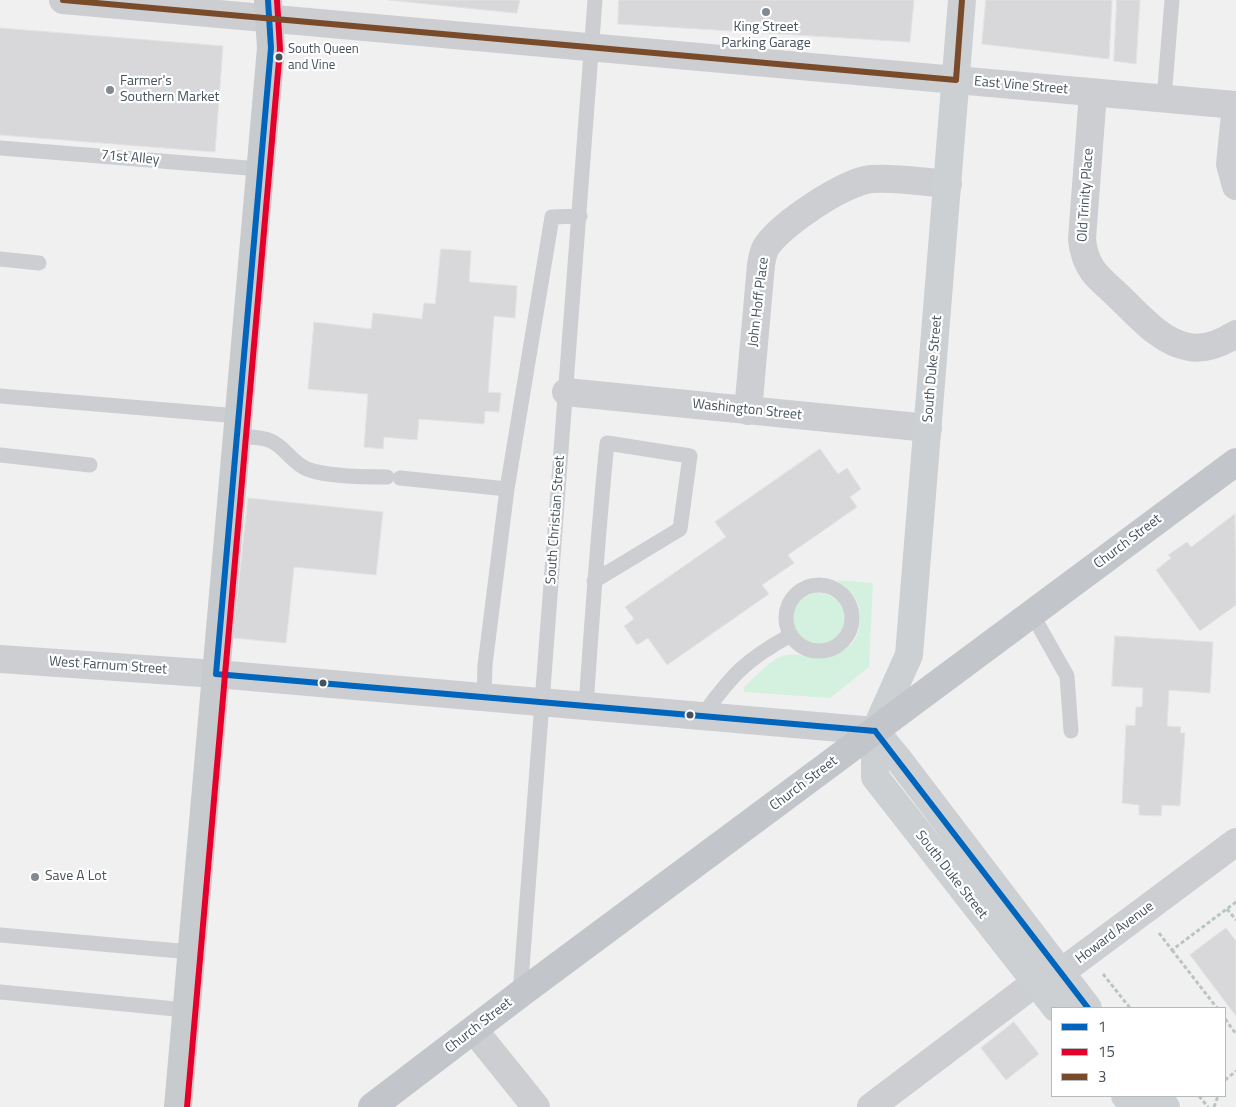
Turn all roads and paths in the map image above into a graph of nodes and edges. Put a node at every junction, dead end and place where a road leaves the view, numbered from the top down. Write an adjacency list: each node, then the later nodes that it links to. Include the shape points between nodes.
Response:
1 (63, 0): 5 (street, East Vine Street)
2 (595, 0): 6 (lane, South Christian Street)
3 (962, 0): 7 (main road, South Duke Street)
4 (1172, 0): 9 (lane)
5 (268, 8): 6 (street, East Vine Street); 12 (main road, via 271,48)
6 (591, 46): 7 (street, East Vine Street); 15 (lane, South Christian Street)
7 (956, 80): 8 (street, East Vine Street); 13 (main road, South Duke Street)
8 (1093, 93): 9 (street, East Vine Street); 18 (street, Old Trinity Place, via 1082,239 1083,251 1093,272 1152,328 1172,342 1190,348 1207,347 1223,343)
9 (1164, 98): 10 (street, East Vine Street)
10 (1236, 105): 14 (street, via 1230,164)
11 (0, 148): 12 (lane, 71st Alley)
12 (260, 169): 22 (main road)
13 (948, 184): 21 (street, John Hoff Place, via 887,179 853,183 789,224 766,247 761,265); 23 (main road, South Duke Street)
14 (1236, 186)
15 (580, 216): 19 (lane, South Christian Street); 27 (lane, via 552,217)
16 (0, 259): 17 (lane)
17 (39, 263)
18 (1236, 334)
19 (566, 392): 21 (street, Washington Street); 34 (lane, South Christian Street)
20 (0, 396): 22 (lane)
21 (748, 411): 23 (street, Washington Street)
22 (238, 426): 27 (lane, via 270,440 296,463 308,469 361,477); 32 (main road)
23 (928, 428): 37 (main road, South Duke Street, via 909,655)
24 (0, 455): 25 (lane)
25 (90, 465)
26 (1233, 471): 29 (highway, Church Street)
27 (507, 489): 33 (lane, via 485,665)
28 (594, 581): 28 (lane, via 607,443 690,456 680,529); 35 (lane)
29 (1032, 614): 37 (highway, Church Street); 38 (lane, via 1067,676)
30 (791, 635): 30 (lane, via 807,649 828,650 838,645 850,628 850,607 845,597 826,586 816,585 800,591 789,603 786,614 786,625); 36 (lane, via 762,650 743,665)
31 (0, 659): 32 (street, West Farnum Street)
32 (216, 674): 33 (street, West Farnum Street); 46 (main road)
33 (484, 697): 34 (street, West Farnum Street)
34 (542, 702): 35 (street, West Farnum Street); 50 (lane, South Christian Street)
35 (586, 706): 36 (street, West Farnum Street)
36 (702, 716): 37 (street, West Farnum Street)
37 (875, 731): 48 (main road, South Duke Street, via 1034,935); 50 (highway, Church Street)
38 (1071, 731)
39 (1236, 842): 48 (street, Howard Avenue)
40 (1236, 902): 41 (path)
41 (1228, 909): 42 (path); 45 (path)
42 (1236, 920)
43 (0, 935): 46 (lane)
44 (1153, 938): 45 (path, via 1160,933)
45 (1172, 950): 54 (path)
46 (192, 952): 55 (main road)
47 (1110, 969): 53 (path, via 1103,974)
48 (1048, 978): 51 (main road, South Duke Street); 52 (main road, South Duke Street); 67 (street, Howard Avenue)
49 (0, 992): 55 (lane)
50 (520, 994): 57 (highway, Church Street)
51 (1056, 1007)
52 (1087, 1007)
53 (1129, 1007)
54 (1215, 1007)
55 (186, 1010): 64 (main road)
56 (1226, 1020): 58 (path)
57 (474, 1030): 65 (highway, Church Street); 66 (street)
58 (1236, 1034)
59 (1236, 1071): 60 (path)
60 (1226, 1079)
61 (1126, 1097): 68 (main road)
62 (1158, 1097): 69 (main road)
63 (1200, 1097): 70 (path)
64 (178, 1107)
65 (372, 1107)
66 (536, 1107)
67 (871, 1107)
68 (1134, 1107)
69 (1166, 1107)
70 (1208, 1107)

